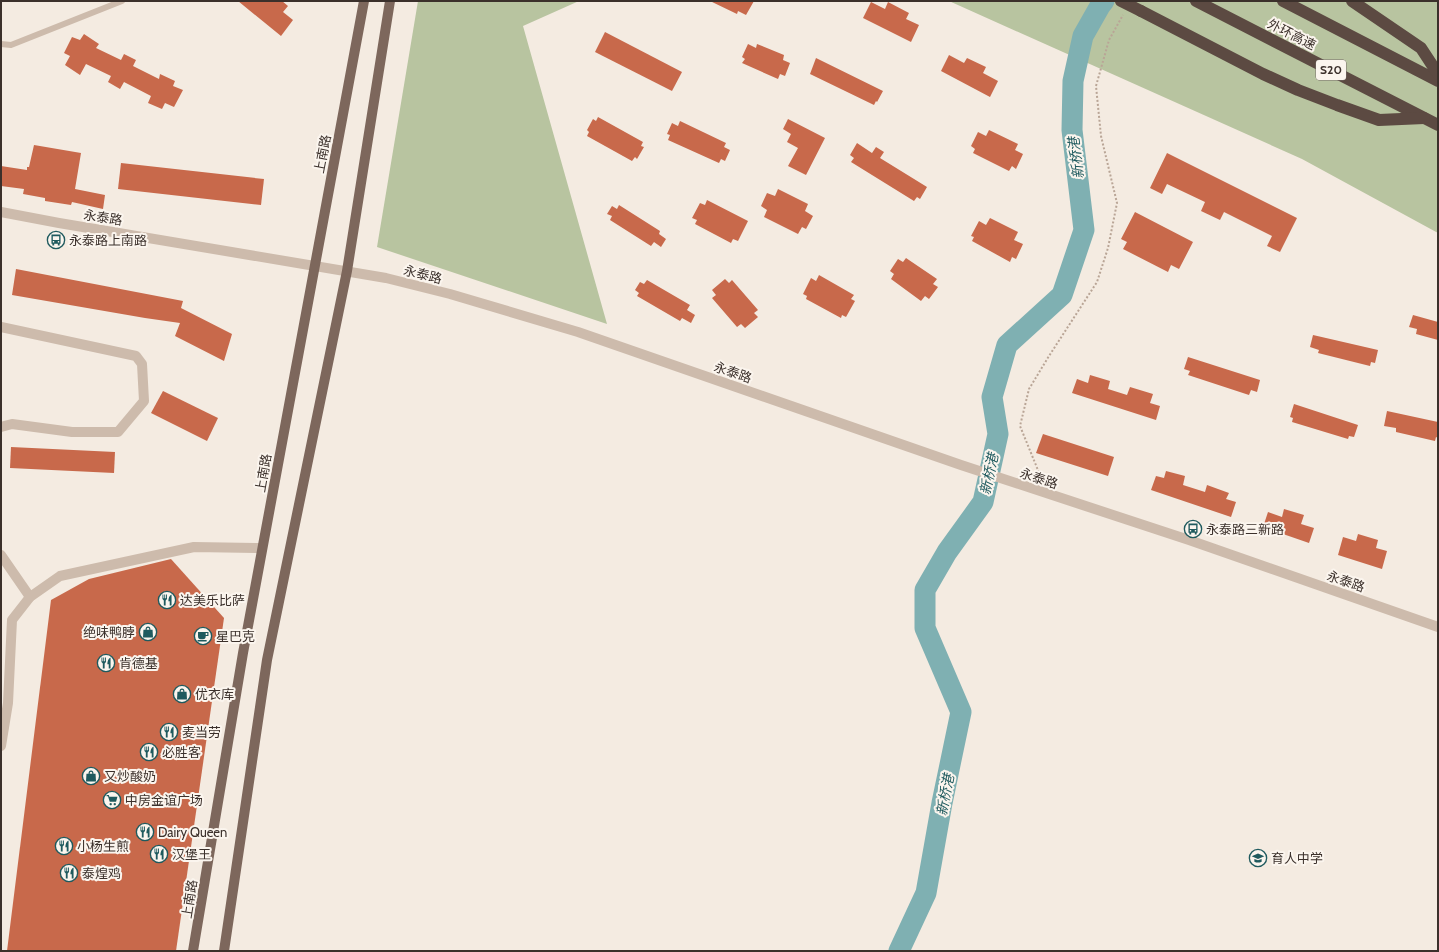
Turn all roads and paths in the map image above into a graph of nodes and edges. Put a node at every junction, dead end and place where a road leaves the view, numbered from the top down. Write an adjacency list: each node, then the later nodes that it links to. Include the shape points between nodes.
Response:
1 (122, 1): 8 (lane, via 11,45)
2 (364, 1): 14 (main road, 上南路)
3 (390, 1): 15 (main road)
4 (1196, 1): 11 (highway, 外环高速 / S20)
5 (1283, 1): 10 (highway, 外环高速)
6 (1352, 1): 9 (highway, via 1422,48)
7 (1124, 6): 11 (highway, bridge, via 1141,11 1263,74 1337,105 1379,120); 18 (path, via 1122,16 1109,40 1096,86 1100,136 1117,204 1108,248 1097,282 1029,389 1020,426 1043,484)
8 (1, 44)
9 (1438, 74)
10 (1438, 81)
11 (1424, 118): 12 (highway, 外环高速 / S20)
12 (1438, 125)
13 (1, 212): 14 (street, 永泰路)
14 (314, 265): 15 (street, 永泰路); 19 (main road, 上南路)
15 (347, 271): 18 (street, 永泰路, via 450,294 578,332); 25 (main road, via 267,660)
16 (1, 327): 17 (street, via 136,356 142,364 144,401 118,432 72,432 12,424)
17 (1, 427)
18 (1040, 492): 22 (street, 永泰路, via 1189,540)
19 (262, 548): 21 (street, via 194,547 60,576); 24 (main road, 上南路)
20 (1, 555): 21 (street)
21 (30, 597): 23 (street, via 12,620 8,703)
22 (1438, 627)
23 (1, 746)
24 (193, 951)
25 (224, 951)

